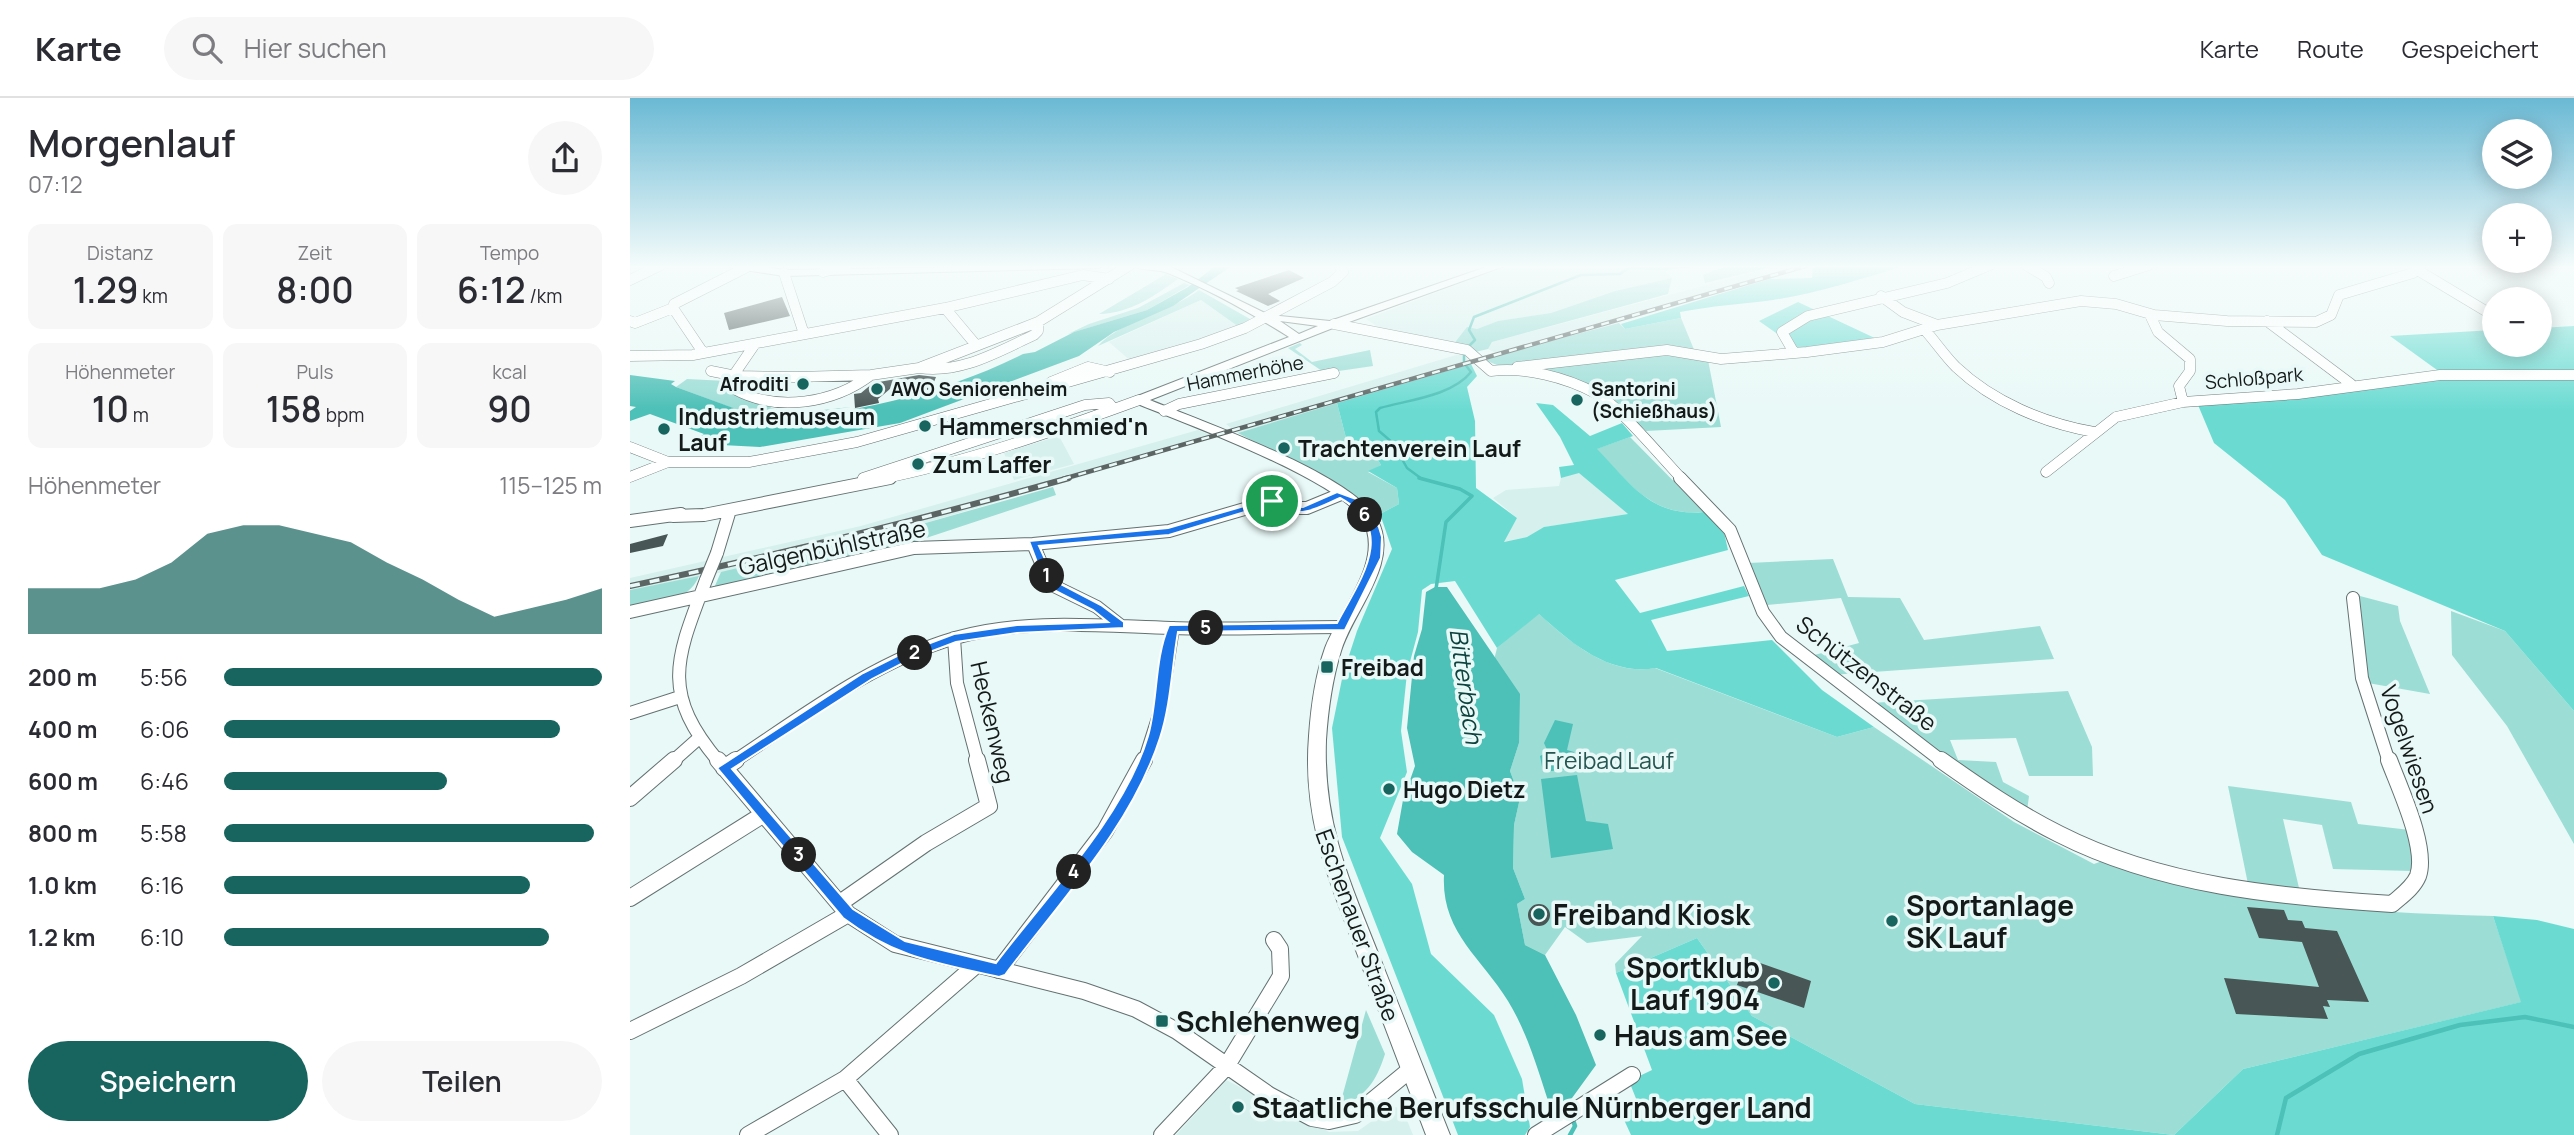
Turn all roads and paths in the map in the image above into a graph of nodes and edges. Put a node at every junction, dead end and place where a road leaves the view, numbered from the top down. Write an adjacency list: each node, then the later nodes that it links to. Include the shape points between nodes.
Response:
1 (657, 313): 20 (street)
2 (677, 313): 31 (street)
3 (797, 313): 27 (street)
4 (916, 313): 27 (street)
5 (950, 313): 30 (street)
6 (1052, 313): 21 (street)
7 (1259, 313): 16 (main road)
8 (1269, 313): 16 (street)
9 (1365, 313): 17 (main road)
10 (1826, 313): 32 (street, via 1786,326 1782,335)
11 (1907, 313): 23 (street)
12 (2007, 313): 23 (street)
13 (2145, 313): 15 (street)
14 (2334, 313): 19 (street, via 2326,320)
15 (2150, 315): 19 (street); 43 (street, Schloßpark, via 2158,332 2190,359 2190,371 2179,386)
16 (1264, 316): 18 (main road); 28 (main road); 48 (street, via 1222,337 887,435 764,462)
17 (1358, 316): 22 (main road); 24 (street)
18 (1290, 320): 22 (main road); 28 (main road, via 1307,329)
19 (2267, 321): 41 (street)
20 (632, 322): 26 (street)
21 (1038, 322): 30 (street); 34 (street, via 1034,335 991,354 946,370)
22 (1334, 324): 24 (street, Schützenstraße); 28 (main road)
23 (1937, 325): 25 (street)
24 (1359, 329): 35 (street, Schützenstraße, via 1467,350 1491,371)
25 (1924, 329): 32 (street, via 1884,342); 46 (street, via 1958,369 2014,406)
26 (643, 331)
27 (804, 334): 29 (street)
28 (1298, 338): 42 (main road)
29 (758, 341): 31 (street); 40 (street, via 744,352)
30 (976, 345): 34 (street)
31 (702, 351): 33 (street, via 678,358)
32 (1793, 351): 35 (street, via 1705,358 1667,350)
33 (630, 356)
34 (919, 368): 38 (street)
35 (1509, 369): 70 (street, Schützenstraße, via 1580,385 1608,402 1730,530 1763,612 1781,637 2018,812 2090,848 2220,886)
36 (712, 371): 40 (street)
37 (1334, 373): 45 (street, Hammerhöhe, via 1179,404)
38 (871, 375): 40 (street); 40 (street, via 840,395 801,404 741,393 731,383)
39 (2574, 375): 41 (street, via 2440,375)
40 (736, 376)
41 (2351, 384): 43 (street, Schloßpark, via 2298,394)
42 (1139, 400): 44 (street); 45 (main road, Eschenauer Straße)
43 (2183, 402): 46 (street, via 2116,417)
44 (1114, 409): 51 (street, via 973,458); 51 (street, via 1109,403 1085,405 902,463)
45 (1164, 411): 52 (main road, Eschenauer Straße, via 1277,458)
46 (2094, 432): 49 (street)
47 (630, 447): 48 (street)
48 (668, 462): 50 (street)
49 (2046, 472)
50 (630, 477)
51 (845, 488): 53 (street)
52 (1340, 494): 55 (street, Galgenbühlstraße, via 1305,510 1272,501 1169,531); 60 (main road, Eschenauer Straße, via 1355,502 1377,537 1371,571)
53 (730, 510): 54 (street); 56 (street, bridge)
54 (630, 521)
55 (1033, 544): 56 (street, Galgenbühlstraße, via 914,548); 59 (street, via 1050,584 1097,607)
56 (700, 598): 58 (street, Galgenbühlstraße); 63 (street, via 682,659)
57 (2353, 598): 70 (street, Vogelwiesen, via 2354,634 2367,703 2414,832 2419,872)
58 (630, 612)
59 (1120, 625): 61 (street); 62 (street, via 1006,629)
60 (1341, 627): 61 (street); 77 (main road, Eschenauer Straße, via 1327,667 1316,779 1318,811 1330,855)
61 (1173, 628): 74 (street, via 1154,736 1139,775 1115,818)
62 (954, 638): 66 (street, via 868,676); 71 (street, Heckenweg, via 957,683 989,806 926,844)
63 (680, 697): 64 (street); 65 (street)
64 (630, 713)
65 (699, 738): 66 (street); 67 (street)
66 (724, 768): 68 (street)
67 (630, 798)
68 (764, 814): 69 (street); 71 (street)
69 (630, 898)
70 (2392, 904)
71 (844, 908): 73 (street, via 902,947); 75 (street, via 747,974)
72 (1274, 940): 76 (street, via 1280,949 1281,976)
73 (975, 966): 74 (street); 79 (street)
74 (999, 970): 76 (street, via 1076,989 1161,1021)
75 (630, 1031)
76 (1226, 1067): 77 (street, via 1302,1113 1327,1121 1357,1116); 82 (street)
77 (1411, 1069): 83 (main road, Eschenauer Straße)
78 (1632, 1075): 84 (street)
79 (845, 1079): 80 (street); 81 (street)
80 (748, 1135)
81 (890, 1135)
82 (1162, 1135)
83 (1438, 1135)
84 (1536, 1135)

